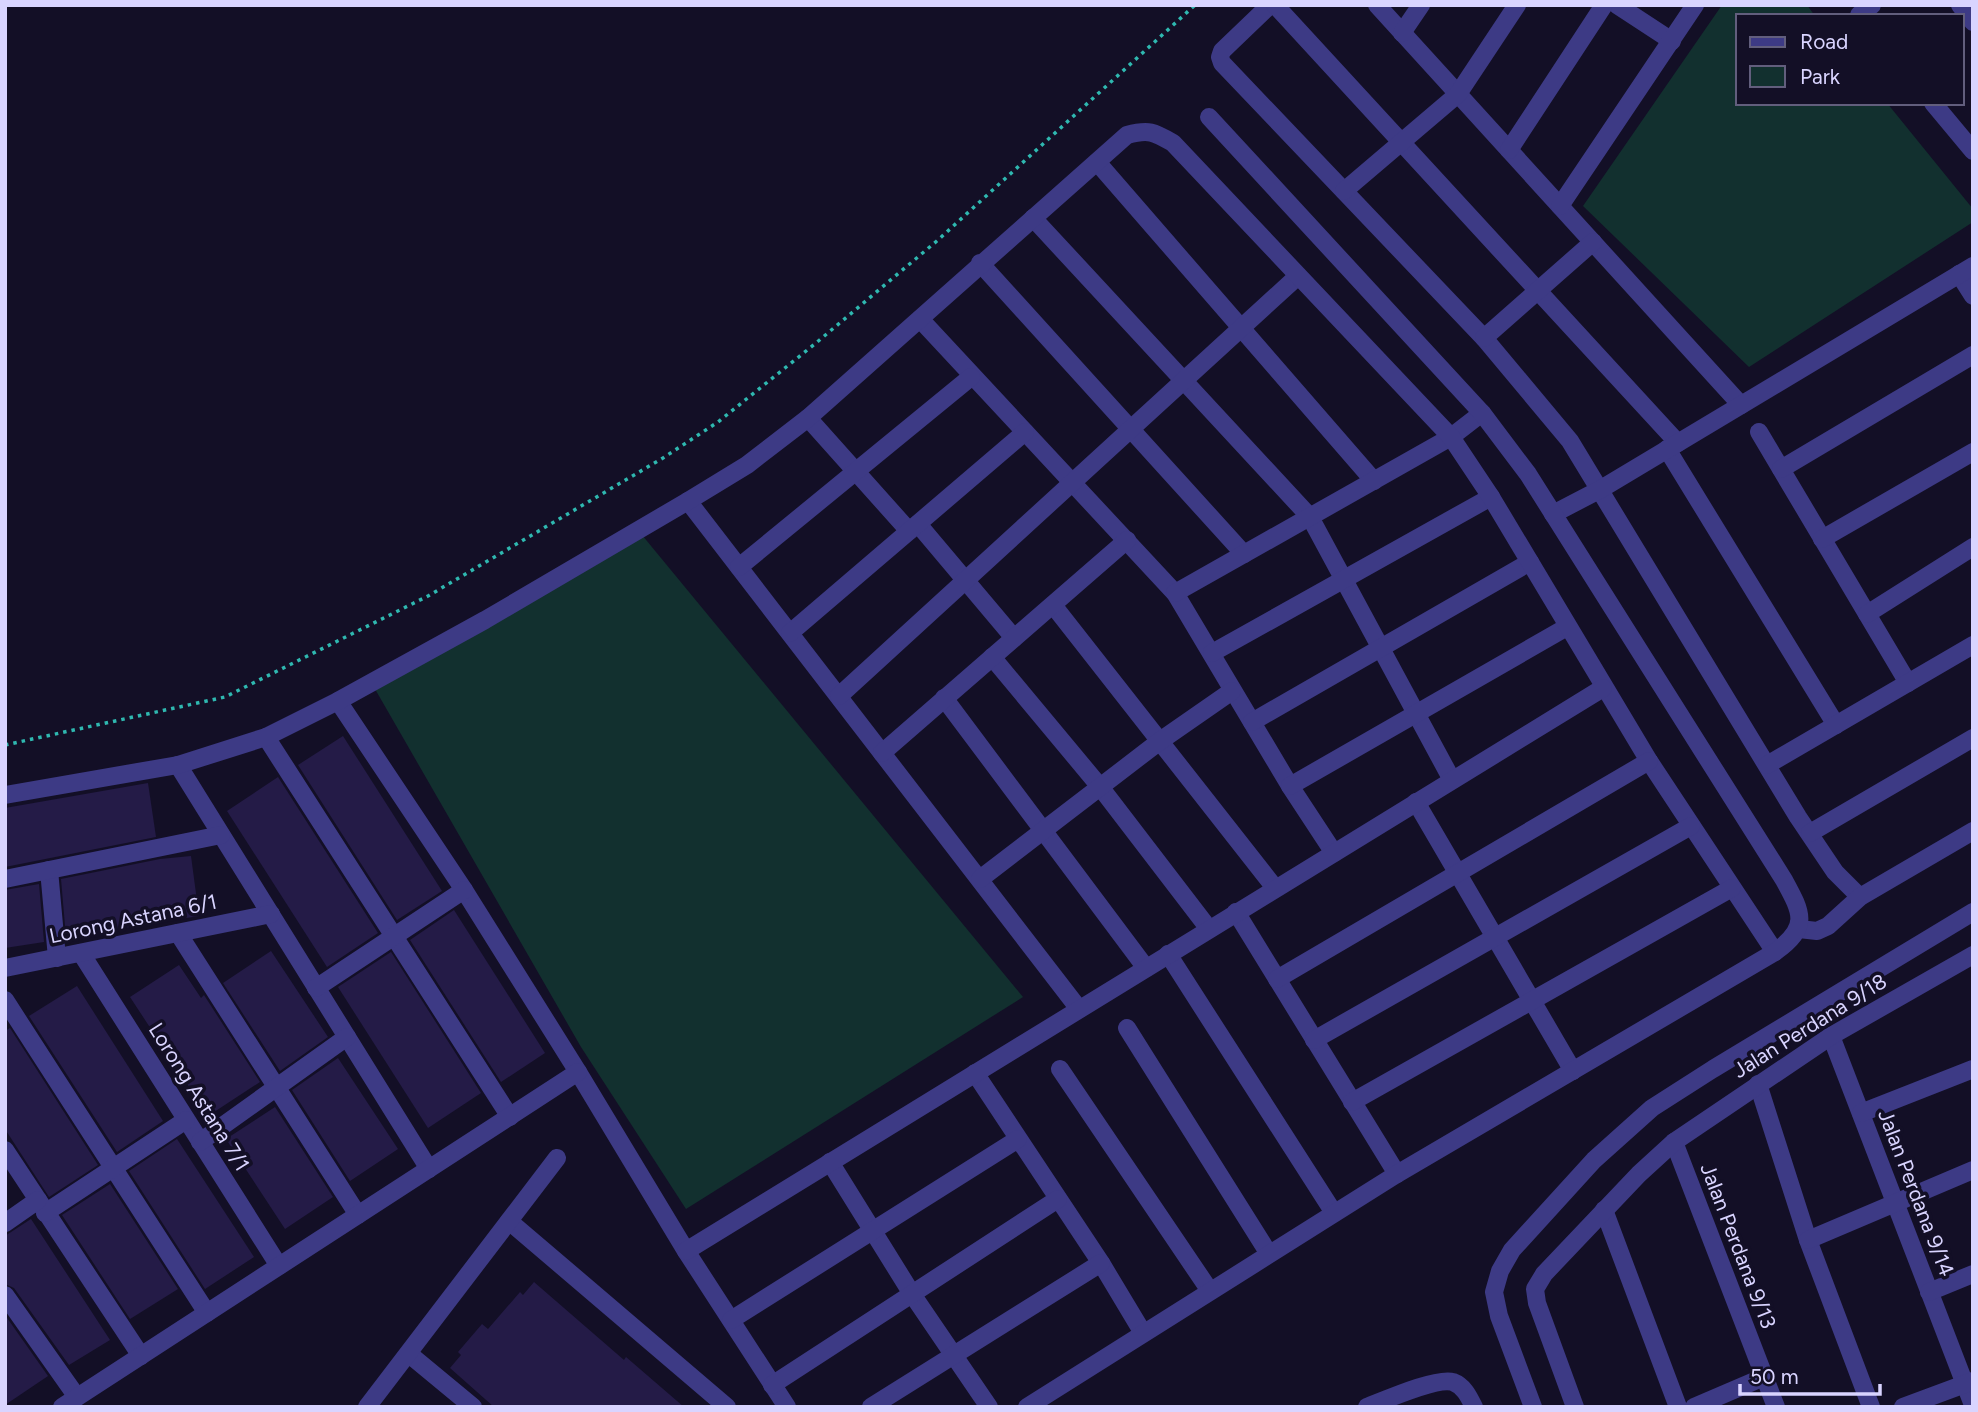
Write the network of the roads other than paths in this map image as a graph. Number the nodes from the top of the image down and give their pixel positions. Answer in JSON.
{"nodes":[{"id":1,"x":1272,"y":5,"type":"edge"},
{"id":2,"x":1377,"y":5,"type":"edge"},
{"id":3,"x":1421,"y":5,"type":"edge"},
{"id":4,"x":1517,"y":5,"type":"edge"},
{"id":5,"x":1604,"y":5,"type":"edge"},
{"id":6,"x":1617,"y":5,"type":"edge"},
{"id":7,"x":1695,"y":5,"type":"edge"},
{"id":8,"x":1960,"y":5,"type":"edge"},
{"id":9,"x":1973,"y":22,"type":"edge"},
{"id":10,"x":1402,"y":33,"type":"junction"},
{"id":11,"x":1672,"y":41,"type":"junction"},
{"id":12,"x":1458,"y":94,"type":"junction"},
{"id":13,"x":1935,"y":105,"type":"edge"},
{"id":14,"x":1209,"y":117,"type":"dead end"},
{"id":15,"x":1401,"y":143,"type":"junction"},
{"id":16,"x":1509,"y":150,"type":"junction"},
{"id":17,"x":1973,"y":150,"type":"edge"},
{"id":18,"x":1097,"y":162,"type":"junction"},
{"id":19,"x":1345,"y":191,"type":"junction"},
{"id":20,"x":1560,"y":206,"type":"junction"},
{"id":21,"x":1033,"y":218,"type":"junction"},
{"id":22,"x":1593,"y":242,"type":"junction"},
{"id":23,"x":981,"y":263,"type":"junction"},
{"id":24,"x":1966,"y":270,"type":"edge"},
{"id":25,"x":1298,"y":276,"type":"junction"},
{"id":26,"x":1537,"y":291,"type":"junction"},
{"id":27,"x":1973,"y":296,"type":"edge"},
{"id":28,"x":920,"y":319,"type":"junction"},
{"id":29,"x":1242,"y":328,"type":"junction"},
{"id":30,"x":1484,"y":338,"type":"junction"},
{"id":31,"x":1973,"y":355,"type":"edge"},
{"id":32,"x":971,"y":377,"type":"junction"},
{"id":33,"x":1185,"y":380,"type":"junction"},
{"id":34,"x":1741,"y":405,"type":"junction"},
{"id":35,"x":1482,"y":413,"type":"junction"},
{"id":36,"x":808,"y":418,"type":"junction"},
{"id":37,"x":1131,"y":429,"type":"junction"},
{"id":38,"x":1025,"y":432,"type":"junction"},
{"id":39,"x":1759,"y":432,"type":"dead end"},
{"id":40,"x":1451,"y":437,"type":"junction"},
{"id":41,"x":1672,"y":446,"type":"junction"},
{"id":42,"x":1973,"y":452,"type":"edge"},
{"id":43,"x":1781,"y":469,"type":"junction"},
{"id":44,"x":856,"y":471,"type":"junction"},
{"id":45,"x":1374,"y":481,"type":"junction"},
{"id":46,"x":1072,"y":484,"type":"junction"},
{"id":47,"x":1601,"y":489,"type":"junction"},
{"id":48,"x":1491,"y":497,"type":"junction"},
{"id":49,"x":688,"y":501,"type":"junction"},
{"id":50,"x":1553,"y":514,"type":"junction"},
{"id":51,"x":1310,"y":517,"type":"junction"},
{"id":52,"x":914,"y":528,"type":"junction"},
{"id":53,"x":1822,"y":539,"type":"junction"},
{"id":54,"x":1127,"y":540,"type":"junction"},
{"id":55,"x":1973,"y":547,"type":"edge"},
{"id":56,"x":1244,"y":554,"type":"junction"},
{"id":57,"x":1530,"y":562,"type":"junction"},
{"id":58,"x":739,"y":567,"type":"junction"},
{"id":59,"x":1344,"y":578,"type":"junction"},
{"id":60,"x":965,"y":580,"type":"junction"},
{"id":61,"x":1175,"y":593,"type":"junction"},
{"id":62,"x":1053,"y":605,"type":"junction"},
{"id":63,"x":1867,"y":614,"type":"junction"},
{"id":64,"x":1567,"y":627,"type":"junction"},
{"id":65,"x":790,"y":633,"type":"junction"},
{"id":66,"x":1014,"y":638,"type":"junction"},
{"id":67,"x":1973,"y":645,"type":"edge"},
{"id":68,"x":1382,"y":647,"type":"junction"},
{"id":69,"x":1212,"y":653,"type":"junction"},
{"id":70,"x":992,"y":657,"type":"junction"},
{"id":71,"x":1908,"y":683,"type":"junction"},
{"id":72,"x":1603,"y":688,"type":"junction"},
{"id":73,"x":1232,"y":691,"type":"junction"},
{"id":74,"x":839,"y":696,"type":"junction"},
{"id":75,"x":944,"y":698,"type":"junction"},
{"id":76,"x":338,"y":701,"type":"junction"},
{"id":77,"x":1416,"y":713,"type":"junction"},
{"id":78,"x":1252,"y":722,"type":"junction"},
{"id":79,"x":1836,"y":725,"type":"junction"},
{"id":80,"x":266,"y":737,"type":"junction"},
{"id":81,"x":1973,"y":738,"type":"edge"},
{"id":82,"x":1160,"y":741,"type":"junction"},
{"id":83,"x":883,"y":753,"type":"junction"},
{"id":84,"x":1649,"y":761,"type":"junction"},
{"id":85,"x":177,"y":765,"type":"junction"},
{"id":86,"x":1767,"y":765,"type":"junction"},
{"id":87,"x":1452,"y":780,"type":"junction"},
{"id":88,"x":1290,"y":786,"type":"junction"},
{"id":89,"x":1101,"y":788,"type":"junction"},
{"id":90,"x":5,"y":795,"type":"edge"},
{"id":91,"x":1416,"y":802,"type":"junction"},
{"id":92,"x":1691,"y":826,"type":"junction"},
{"id":93,"x":1044,"y":830,"type":"junction"},
{"id":94,"x":1973,"y":831,"type":"edge"},
{"id":95,"x":1810,"y":832,"type":"junction"},
{"id":96,"x":221,"y":835,"type":"junction"},
{"id":97,"x":1334,"y":853,"type":"junction"},
{"id":98,"x":49,"y":870,"type":"junction"},
{"id":99,"x":1457,"y":873,"type":"junction"},
{"id":100,"x":979,"y":879,"type":"junction"},
{"id":101,"x":5,"y":880,"type":"edge"},
{"id":102,"x":1275,"y":888,"type":"junction"},
{"id":103,"x":1732,"y":888,"type":"junction"},
{"id":104,"x":464,"y":890,"type":"junction"},
{"id":105,"x":1860,"y":897,"type":"junction"},
{"id":106,"x":1236,"y":912,"type":"junction"},
{"id":107,"x":1973,"y":912,"type":"edge"},
{"id":108,"x":271,"y":914,"type":"junction"},
{"id":109,"x":1209,"y":929,"type":"junction"},
{"id":110,"x":1799,"y":929,"type":"junction"},
{"id":111,"x":178,"y":933,"type":"junction"},
{"id":112,"x":394,"y":936,"type":"junction"},
{"id":113,"x":1494,"y":938,"type":"junction"},
{"id":114,"x":1775,"y":952,"type":"junction"},
{"id":115,"x":81,"y":953,"type":"junction"},
{"id":116,"x":1168,"y":954,"type":"junction"},
{"id":117,"x":1973,"y":955,"type":"edge"},
{"id":118,"x":57,"y":958,"type":"junction"},
{"id":119,"x":5,"y":968,"type":"edge"},
{"id":120,"x":1146,"y":968,"type":"junction"},
{"id":121,"x":1277,"y":979,"type":"junction"},
{"id":122,"x":316,"y":988,"type":"junction"},
{"id":123,"x":5,"y":1000,"type":"edge"},
{"id":124,"x":1532,"y":1001,"type":"junction"},
{"id":125,"x":1079,"y":1009,"type":"junction"},
{"id":126,"x":1127,"y":1028,"type":"dead end"},
{"id":127,"x":346,"y":1037,"type":"junction"},
{"id":128,"x":1831,"y":1037,"type":"junction"},
{"id":129,"x":1314,"y":1040,"type":"junction"},
{"id":130,"x":1060,"y":1069,"type":"dead end"},
{"id":131,"x":1973,"y":1069,"type":"edge"},
{"id":132,"x":1573,"y":1071,"type":"junction"},
{"id":133,"x":578,"y":1072,"type":"junction"},
{"id":134,"x":975,"y":1073,"type":"junction"},
{"id":135,"x":1758,"y":1084,"type":"junction"},
{"id":136,"x":276,"y":1087,"type":"junction"},
{"id":137,"x":1352,"y":1101,"type":"junction"},
{"id":138,"x":1861,"y":1113,"type":"junction"},
{"id":139,"x":510,"y":1117,"type":"junction"},
{"id":140,"x":186,"y":1120,"type":"junction"},
{"id":141,"x":1018,"y":1139,"type":"junction"},
{"id":142,"x":200,"y":1142,"type":"junction"},
{"id":143,"x":1674,"y":1142,"type":"junction"},
{"id":144,"x":5,"y":1150,"type":"edge"},
{"id":145,"x":557,"y":1158,"type":"dead end"},
{"id":146,"x":830,"y":1162,"type":"junction"},
{"id":147,"x":113,"y":1168,"type":"junction"},
{"id":148,"x":429,"y":1169,"type":"junction"},
{"id":149,"x":1973,"y":1170,"type":"edge"},
{"id":150,"x":1397,"y":1174,"type":"junction"},
{"id":151,"x":1058,"y":1199,"type":"junction"},
{"id":152,"x":1896,"y":1204,"type":"junction"},
{"id":153,"x":41,"y":1206,"type":"junction"},
{"id":154,"x":1604,"y":1210,"type":"junction"},
{"id":155,"x":1334,"y":1213,"type":"junction"},
{"id":156,"x":358,"y":1215,"type":"junction"},
{"id":157,"x":509,"y":1221,"type":"junction"},
{"id":158,"x":5,"y":1223,"type":"edge"},
{"id":159,"x":873,"y":1229,"type":"junction"},
{"id":160,"x":1808,"y":1240,"type":"junction"},
{"id":161,"x":686,"y":1251,"type":"junction"},
{"id":162,"x":1269,"y":1254,"type":"junction"},
{"id":163,"x":1101,"y":1263,"type":"junction"},
{"id":164,"x":279,"y":1266,"type":"junction"},
{"id":165,"x":1973,"y":1274,"type":"edge"},
{"id":166,"x":1210,"y":1291,"type":"junction"},
{"id":167,"x":1930,"y":1292,"type":"junction"},
{"id":168,"x":912,"y":1294,"type":"junction"},
{"id":169,"x":5,"y":1295,"type":"edge"},
{"id":170,"x":206,"y":1313,"type":"junction"},
{"id":171,"x":731,"y":1320,"type":"junction"},
{"id":172,"x":1143,"y":1333,"type":"junction"},
{"id":173,"x":409,"y":1354,"type":"junction"},
{"id":174,"x":954,"y":1355,"type":"junction"},
{"id":175,"x":141,"y":1356,"type":"junction"},
{"id":176,"x":1764,"y":1377,"type":"junction"},
{"id":177,"x":1969,"y":1383,"type":"edge"},
{"id":178,"x":772,"y":1385,"type":"junction"},
{"id":179,"x":70,"y":1402,"type":"edge"},
{"id":180,"x":1973,"y":1405,"type":"edge"},
{"id":181,"x":1474,"y":1406,"type":"edge"},
{"id":182,"x":367,"y":1407,"type":"edge"},
{"id":183,"x":473,"y":1407,"type":"edge"},
{"id":184,"x":727,"y":1407,"type":"edge"},
{"id":185,"x":787,"y":1407,"type":"edge"},
{"id":186,"x":871,"y":1407,"type":"edge"},
{"id":187,"x":989,"y":1407,"type":"edge"},
{"id":188,"x":1027,"y":1407,"type":"edge"},
{"id":189,"x":1367,"y":1407,"type":"edge"},
{"id":190,"x":1533,"y":1407,"type":"edge"},
{"id":191,"x":1575,"y":1407,"type":"edge"},
{"id":192,"x":1678,"y":1407,"type":"edge"},
{"id":193,"x":1694,"y":1407,"type":"edge"},
{"id":194,"x":1776,"y":1407,"type":"edge"},
{"id":195,"x":1871,"y":1407,"type":"edge"},
{"id":196,"x":1903,"y":1407,"type":"edge"}],
"edges":[{"from":1,"to":15,"type":"street"},
{"from":1,"to":19,"type":"street"},
{"from":2,"to":10,"type":"street"},
{"from":3,"to":10,"type":"street"},
{"from":4,"to":12,"type":"street"},
{"from":5,"to":16,"type":"street"},
{"from":6,"to":11,"type":"street"},
{"from":7,"to":11,"type":"street"},
{"from":8,"to":9,"type":"street"},
{"from":10,"to":12,"type":"street"},
{"from":11,"to":20,"type":"street"},
{"from":12,"to":15,"type":"street"},
{"from":12,"to":16,"type":"street"},
{"from":13,"to":17,"type":"street"},
{"from":14,"to":35,"type":"street"},
{"from":15,"to":19,"type":"street"},
{"from":15,"to":26,"type":"street"},
{"from":16,"to":20,"type":"street"},
{"from":18,"to":21,"type":"street"},
{"from":18,"to":25,"type":"street"},
{"from":18,"to":29,"type":"street"},
{"from":19,"to":30,"type":"street"},
{"from":20,"to":22,"type":"street"},
{"from":21,"to":23,"type":"street"},
{"from":21,"to":33,"type":"street"},
{"from":22,"to":26,"type":"street"},
{"from":22,"to":34,"type":"street"},
{"from":23,"to":28,"type":"street"},
{"from":23,"to":37,"type":"street"},
{"from":24,"to":27,"type":"street"},
{"from":24,"to":34,"type":"street"},
{"from":25,"to":29,"type":"street"},
{"from":25,"to":40,"type":"street"},
{"from":26,"to":30,"type":"street"},
{"from":26,"to":41,"type":"street"},
{"from":28,"to":32,"type":"street"},
{"from":28,"to":36,"type":"street"},
{"from":29,"to":33,"type":"street"},
{"from":29,"to":45,"type":"street"},
{"from":30,"to":47,"type":"street"},
{"from":31,"to":43,"type":"street"},
{"from":32,"to":38,"type":"street"},
{"from":32,"to":44,"type":"street"},
{"from":33,"to":37,"type":"street"},
{"from":33,"to":51,"type":"street"},
{"from":34,"to":41,"type":"street"},
{"from":35,"to":40,"type":"street"},
{"from":35,"to":50,"type":"street"},
{"from":36,"to":44,"type":"street"},
{"from":36,"to":49,"type":"street"},
{"from":37,"to":46,"type":"street"},
{"from":37,"to":56,"type":"street"},
{"from":38,"to":46,"type":"street"},
{"from":38,"to":52,"type":"street"},
{"from":39,"to":43,"type":"street"},
{"from":40,"to":45,"type":"street"},
{"from":40,"to":48,"type":"street"},
{"from":41,"to":47,"type":"street"},
{"from":41,"to":79,"type":"street"},
{"from":42,"to":53,"type":"street"},
{"from":43,"to":53,"type":"street"},
{"from":44,"to":52,"type":"street"},
{"from":44,"to":58,"type":"street"},
{"from":45,"to":51,"type":"street"},
{"from":46,"to":54,"type":"street"},
{"from":46,"to":60,"type":"street"},
{"from":47,"to":50,"type":"street"},
{"from":47,"to":86,"type":"street"},
{"from":48,"to":57,"type":"street"},
{"from":48,"to":59,"type":"street"},
{"from":49,"to":58,"type":"street"},
{"from":49,"to":76,"type":"street"},
{"from":50,"to":110,"type":"street"},
{"from":51,"to":56,"type":"street"},
{"from":51,"to":59,"type":"street"},
{"from":52,"to":60,"type":"street"},
{"from":52,"to":65,"type":"street"},
{"from":53,"to":63,"type":"street"},
{"from":54,"to":61,"type":"street"},
{"from":54,"to":62,"type":"street"},
{"from":55,"to":63,"type":"street"},
{"from":56,"to":61,"type":"street"},
{"from":57,"to":64,"type":"street"},
{"from":57,"to":68,"type":"street"},
{"from":58,"to":65,"type":"street"},
{"from":59,"to":68,"type":"street"},
{"from":59,"to":69,"type":"street"},
{"from":60,"to":66,"type":"street"},
{"from":60,"to":74,"type":"street"},
{"from":61,"to":69,"type":"street"},
{"from":62,"to":66,"type":"street"},
{"from":62,"to":82,"type":"street"},
{"from":63,"to":71,"type":"street"},
{"from":64,"to":72,"type":"street"},
{"from":64,"to":77,"type":"street"},
{"from":65,"to":74,"type":"street"},
{"from":66,"to":70,"type":"street"},
{"from":67,"to":71,"type":"street"},
{"from":68,"to":77,"type":"street"},
{"from":68,"to":78,"type":"street"},
{"from":69,"to":73,"type":"street"},
{"from":70,"to":75,"type":"street"},
{"from":70,"to":89,"type":"street"},
{"from":71,"to":79,"type":"street"},
{"from":72,"to":84,"type":"street"},
{"from":72,"to":87,"type":"street"},
{"from":73,"to":78,"type":"street"},
{"from":73,"to":82,"type":"street"},
{"from":74,"to":83,"type":"street"},
{"from":75,"to":83,"type":"street"},
{"from":75,"to":93,"type":"street"},
{"from":76,"to":80,"type":"street"},
{"from":76,"to":104,"type":"street"},
{"from":77,"to":87,"type":"street"},
{"from":77,"to":88,"type":"street"},
{"from":78,"to":88,"type":"street"},
{"from":79,"to":86,"type":"street"},
{"from":80,"to":85,"type":"street"},
{"from":80,"to":112,"type":"street"},
{"from":81,"to":95,"type":"street"},
{"from":82,"to":89,"type":"street"},
{"from":82,"to":102,"type":"street"},
{"from":83,"to":100,"type":"street"},
{"from":84,"to":92,"type":"street"},
{"from":84,"to":99,"type":"street"},
{"from":85,"to":90,"type":"street"},
{"from":85,"to":96,"type":"street"},
{"from":86,"to":95,"type":"street"},
{"from":87,"to":91,"type":"street"},
{"from":88,"to":97,"type":"street"},
{"from":89,"to":93,"type":"street"},
{"from":89,"to":109,"type":"street"},
{"from":91,"to":97,"type":"street"},
{"from":91,"to":99,"type":"street"},
{"from":92,"to":103,"type":"street"},
{"from":92,"to":113,"type":"street"},
{"from":93,"to":100,"type":"street"},
{"from":93,"to":120,"type":"street"},
{"from":94,"to":105,"type":"street"},
{"from":95,"to":105,"type":"street"},
{"from":96,"to":98,"type":"street"},
{"from":96,"to":108,"type":"street"},
{"from":97,"to":102,"type":"street"},
{"from":98,"to":101,"type":"street"},
{"from":98,"to":118,"type":"street"},
{"from":99,"to":113,"type":"street"},
{"from":99,"to":121,"type":"street"},
{"from":100,"to":125,"type":"street"},
{"from":102,"to":106,"type":"street"},
{"from":103,"to":114,"type":"street"},
{"from":103,"to":124,"type":"street"},
{"from":104,"to":112,"type":"street"},
{"from":104,"to":133,"type":"street"},
{"from":105,"to":110,"type":"street"},
{"from":106,"to":109,"type":"street"},
{"from":106,"to":121,"type":"street"},
{"from":107,"to":190,"type":"street"},
{"from":108,"to":111,"type":"street","name":"Lorong Astana 6/1"},
{"from":108,"to":122,"type":"street"},
{"from":109,"to":116,"type":"street"},
{"from":110,"to":114,"type":"street"},
{"from":111,"to":115,"type":"street","name":"Lorong Astana 6/1"},
{"from":111,"to":136,"type":"street"},
{"from":112,"to":122,"type":"street"},
{"from":112,"to":139,"type":"street"},
{"from":113,"to":124,"type":"street"},
{"from":113,"to":129,"type":"street"},
{"from":114,"to":132,"type":"street"},
{"from":115,"to":118,"type":"street","name":"Lorong Astana 6/1"},
{"from":115,"to":140,"type":"street","name":"Lorong Astana 7/1"},
{"from":116,"to":120,"type":"street"},
{"from":116,"to":155,"type":"street"},
{"from":117,"to":128,"type":"street","name":"Jalan Perdana 9/18"},
{"from":118,"to":119,"type":"street","name":"Lorong Astana 6/1"},
{"from":120,"to":125,"type":"street"},
{"from":121,"to":129,"type":"street"},
{"from":122,"to":127,"type":"street"},
{"from":123,"to":147,"type":"street"},
{"from":124,"to":132,"type":"street"},
{"from":124,"to":137,"type":"street"},
{"from":125,"to":134,"type":"street"},
{"from":126,"to":162,"type":"street"},
{"from":127,"to":136,"type":"street"},
{"from":127,"to":148,"type":"street"},
{"from":128,"to":135,"type":"street","name":"Jalan Perdana 9/18"},
{"from":128,"to":138,"type":"street","name":"Jalan Perdana 9/14"},
{"from":129,"to":137,"type":"street"},
{"from":130,"to":166,"type":"street"},
{"from":131,"to":138,"type":"street"},
{"from":132,"to":150,"type":"street"},
{"from":133,"to":139,"type":"street"},
{"from":133,"to":161,"type":"street"},
{"from":134,"to":141,"type":"street"},
{"from":134,"to":146,"type":"street"},
{"from":135,"to":143,"type":"street","name":"Jalan Perdana 9/18"},
{"from":135,"to":160,"type":"street"},
{"from":136,"to":142,"type":"street"},
{"from":136,"to":156,"type":"street"},
{"from":137,"to":150,"type":"street"},
{"from":138,"to":152,"type":"street","name":"Jalan Perdana 9/14"},
{"from":139,"to":148,"type":"street"},
{"from":140,"to":142,"type":"street","name":"Lorong Astana 7/1"},
{"from":140,"to":147,"type":"street"},
{"from":141,"to":151,"type":"street"},
{"from":141,"to":159,"type":"street"},
{"from":142,"to":164,"type":"street","name":"Lorong Astana 7/1"},
{"from":143,"to":154,"type":"street","name":"Jalan Perdana 9/18"},
{"from":143,"to":176,"type":"street","name":"Jalan Perdana 9/13"},
{"from":144,"to":153,"type":"street"},
{"from":145,"to":157,"type":"street"},
{"from":146,"to":159,"type":"street"},
{"from":146,"to":161,"type":"street"},
{"from":147,"to":153,"type":"street"},
{"from":147,"to":170,"type":"street"},
{"from":148,"to":156,"type":"street"},
{"from":149,"to":152,"type":"street"},
{"from":150,"to":155,"type":"street"},
{"from":151,"to":163,"type":"street"},
{"from":151,"to":168,"type":"street"},
{"from":152,"to":160,"type":"street"},
{"from":152,"to":167,"type":"street","name":"Jalan Perdana 9/14"},
{"from":153,"to":158,"type":"street"},
{"from":153,"to":175,"type":"street"},
{"from":154,"to":191,"type":"street","name":"Jalan Perdana 9/18"},
{"from":154,"to":192,"type":"street"},
{"from":155,"to":162,"type":"street"},
{"from":156,"to":164,"type":"street"},
{"from":157,"to":173,"type":"street"},
{"from":157,"to":184,"type":"street"},
{"from":159,"to":168,"type":"street"},
{"from":159,"to":171,"type":"street"},
{"from":160,"to":195,"type":"street"},
{"from":161,"to":171,"type":"street"},
{"from":162,"to":166,"type":"street"},
{"from":163,"to":172,"type":"street"},
{"from":163,"to":174,"type":"street"},
{"from":164,"to":170,"type":"street"},
{"from":165,"to":167,"type":"street"},
{"from":166,"to":172,"type":"street"},
{"from":167,"to":177,"type":"street","name":"Jalan Perdana 9/14"},
{"from":168,"to":174,"type":"street"},
{"from":168,"to":178,"type":"street"},
{"from":169,"to":179,"type":"street"},
{"from":170,"to":175,"type":"street"},
{"from":171,"to":178,"type":"street"},
{"from":172,"to":188,"type":"street"},
{"from":173,"to":182,"type":"street"},
{"from":173,"to":183,"type":"street"},
{"from":174,"to":186,"type":"street"},
{"from":174,"to":187,"type":"street"},
{"from":175,"to":179,"type":"street"},
{"from":176,"to":193,"type":"street"},
{"from":176,"to":194,"type":"street","name":"Jalan Perdana 9/13"},
{"from":177,"to":180,"type":"street","name":"Jalan Perdana 9/14"},
{"from":177,"to":196,"type":"street"},
{"from":178,"to":185,"type":"street"},
{"from":181,"to":189,"type":"street"}]}
